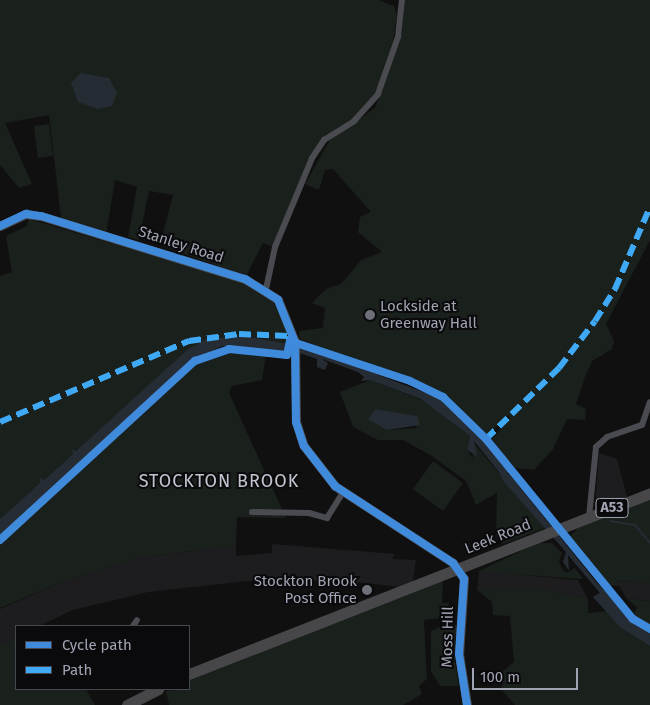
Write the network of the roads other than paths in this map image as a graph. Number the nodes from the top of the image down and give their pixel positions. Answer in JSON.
{"nodes":[{"id":1,"x":402,"y":0,"type":"edge"},
{"id":2,"x":0,"y":226,"type":"edge"},
{"id":3,"x":266,"y":289,"type":"junction"},
{"id":4,"x":650,"y":402,"type":"edge"},
{"id":5,"x":650,"y":422,"type":"edge"},
{"id":6,"x":642,"y":425,"type":"junction"},
{"id":7,"x":343,"y":492,"type":"junction"},
{"id":8,"x":650,"y":493,"type":"edge"},
{"id":9,"x":252,"y":512,"type":"dead end"},
{"id":10,"x":589,"y":517,"type":"junction"},
{"id":11,"x":459,"y":569,"type":"junction"},
{"id":12,"x":137,"y":620,"type":"dead end"},
{"id":13,"x":133,"y":625,"type":"edge"},
{"id":14,"x":190,"y":674,"type":"edge"},
{"id":15,"x":156,"y":690,"type":"edge"},
{"id":16,"x":127,"y":705,"type":"edge"},
{"id":17,"x":466,"y":705,"type":"edge"}],
"edges":[{"from":1,"to":3,"type":"street"},
{"from":2,"to":3,"type":"street","name":"Stanley Road"},
{"from":3,"to":7,"type":"street"},
{"from":4,"to":6,"type":"street"},
{"from":5,"to":6,"type":"street"},
{"from":6,"to":10,"type":"street"},
{"from":7,"to":9,"type":"street"},
{"from":7,"to":11,"type":"street"},
{"from":8,"to":10,"type":"highway","name":"Leek Road","number":"A53"},
{"from":10,"to":11,"type":"highway","name":"Leek Road","number":"A53"},
{"from":11,"to":14,"type":"highway","name":"Leek Road","number":"A53"},
{"from":11,"to":17,"type":"street","name":"Moss Hill"},
{"from":12,"to":13,"type":"street"},
{"from":15,"to":16,"type":"highway"}]}
